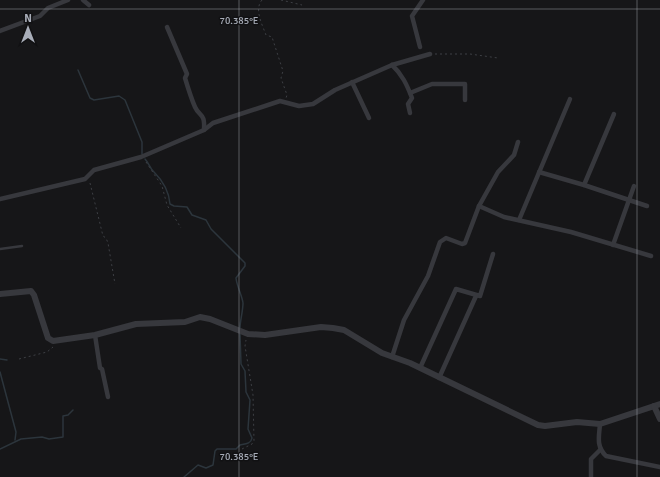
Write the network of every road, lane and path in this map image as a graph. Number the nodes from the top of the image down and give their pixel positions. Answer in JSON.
{"nodes":[{"id":1,"x":68,"y":0,"type":"edge"},
{"id":2,"x":83,"y":0,"type":"edge"},
{"id":3,"x":262,"y":0,"type":"edge"},
{"id":4,"x":281,"y":0,"type":"edge"},
{"id":5,"x":423,"y":0,"type":"edge"},
{"id":6,"x":89,"y":5,"type":"dead end"},
{"id":7,"x":302,"y":5,"type":"dead end"},
{"id":8,"x":167,"y":27,"type":"dead end"},
{"id":9,"x":0,"y":31,"type":"edge"},
{"id":10,"x":420,"y":48,"type":"dead end"},
{"id":11,"x":430,"y":54,"type":"joint"},
{"id":12,"x":498,"y":58,"type":"dead end"},
{"id":13,"x":392,"y":65,"type":"junction"},
{"id":14,"x":352,"y":82,"type":"junction"},
{"id":15,"x":410,"y":93,"type":"junction"},
{"id":16,"x":570,"y":99,"type":"dead end"},
{"id":17,"x":465,"y":100,"type":"dead end"},
{"id":18,"x":280,"y":101,"type":"junction"},
{"id":19,"x":410,"y":113,"type":"dead end"},
{"id":20,"x":614,"y":114,"type":"dead end"},
{"id":21,"x":369,"y":118,"type":"dead end"},
{"id":22,"x":204,"y":130,"type":"junction"},
{"id":23,"x":518,"y":142,"type":"dead end"},
{"id":24,"x":141,"y":157,"type":"junction"},
{"id":25,"x":539,"y":172,"type":"junction"},
{"id":26,"x":88,"y":175,"type":"junction"},
{"id":27,"x":584,"y":185,"type":"junction"},
{"id":28,"x":634,"y":186,"type":"dead end"},
{"id":29,"x":0,"y":199,"type":"edge"},
{"id":30,"x":629,"y":201,"type":"junction"},
{"id":31,"x":479,"y":206,"type":"junction"},
{"id":32,"x":647,"y":206,"type":"dead end"},
{"id":33,"x":519,"y":220,"type":"junction"},
{"id":34,"x":181,"y":228,"type":"dead end"},
{"id":35,"x":22,"y":246,"type":"dead end"},
{"id":36,"x":613,"y":246,"type":"junction"},
{"id":37,"x":0,"y":249,"type":"edge"},
{"id":38,"x":493,"y":254,"type":"dead end"},
{"id":39,"x":652,"y":256,"type":"dead end"},
{"id":40,"x":115,"y":284,"type":"dead end"},
{"id":41,"x":0,"y":294,"type":"edge"},
{"id":42,"x":476,"y":296,"type":"junction"},
{"id":43,"x":248,"y":334,"type":"junction"},
{"id":44,"x":94,"y":335,"type":"junction"},
{"id":45,"x":60,"y":341,"type":"junction"},
{"id":46,"x":392,"y":357,"type":"junction"},
{"id":47,"x":19,"y":359,"type":"dead end"},
{"id":48,"x":420,"y":368,"type":"junction"},
{"id":49,"x":439,"y":378,"type":"junction"},
{"id":50,"x":108,"y":397,"type":"dead end"},
{"id":51,"x":657,"y":405,"type":"edge"},
{"id":52,"x":660,"y":420,"type":"edge"},
{"id":53,"x":600,"y":424,"type":"junction"},
{"id":54,"x":242,"y":449,"type":"dead end"},
{"id":55,"x":600,"y":450,"type":"junction"},
{"id":56,"x":660,"y":467,"type":"edge"},
{"id":57,"x":591,"y":477,"type":"edge"}],
"edges":[{"from":1,"to":9,"type":"street"},
{"from":2,"to":6,"type":"street"},
{"from":3,"to":18,"type":"path"},
{"from":4,"to":7,"type":"path"},
{"from":5,"to":10,"type":"street"},
{"from":8,"to":22,"type":"street"},
{"from":11,"to":12,"type":"path"},
{"from":11,"to":13,"type":"street"},
{"from":13,"to":14,"type":"street"},
{"from":13,"to":15,"type":"street"},
{"from":14,"to":18,"type":"street"},
{"from":14,"to":21,"type":"street"},
{"from":15,"to":17,"type":"street"},
{"from":15,"to":19,"type":"street"},
{"from":16,"to":25,"type":"street"},
{"from":18,"to":22,"type":"street"},
{"from":20,"to":27,"type":"street"},
{"from":22,"to":24,"type":"street"},
{"from":23,"to":31,"type":"street"},
{"from":24,"to":26,"type":"street"},
{"from":24,"to":34,"type":"path"},
{"from":25,"to":27,"type":"street"},
{"from":25,"to":33,"type":"street"},
{"from":26,"to":29,"type":"street"},
{"from":26,"to":40,"type":"path"},
{"from":27,"to":30,"type":"street"},
{"from":28,"to":30,"type":"street"},
{"from":30,"to":32,"type":"street"},
{"from":30,"to":36,"type":"street"},
{"from":31,"to":33,"type":"street"},
{"from":31,"to":46,"type":"street"},
{"from":33,"to":36,"type":"street"},
{"from":35,"to":37,"type":"lane"},
{"from":36,"to":39,"type":"street"},
{"from":38,"to":42,"type":"street"},
{"from":41,"to":45,"type":"street"},
{"from":42,"to":48,"type":"street"},
{"from":42,"to":49,"type":"street"},
{"from":43,"to":44,"type":"street"},
{"from":43,"to":46,"type":"street"},
{"from":43,"to":54,"type":"path"},
{"from":44,"to":45,"type":"street"},
{"from":44,"to":50,"type":"street"},
{"from":45,"to":47,"type":"path"},
{"from":46,"to":48,"type":"street"},
{"from":48,"to":49,"type":"street"},
{"from":49,"to":53,"type":"street"},
{"from":51,"to":52,"type":"street"},
{"from":51,"to":53,"type":"street"},
{"from":53,"to":55,"type":"street"},
{"from":55,"to":56,"type":"street"},
{"from":55,"to":57,"type":"street"}]}
